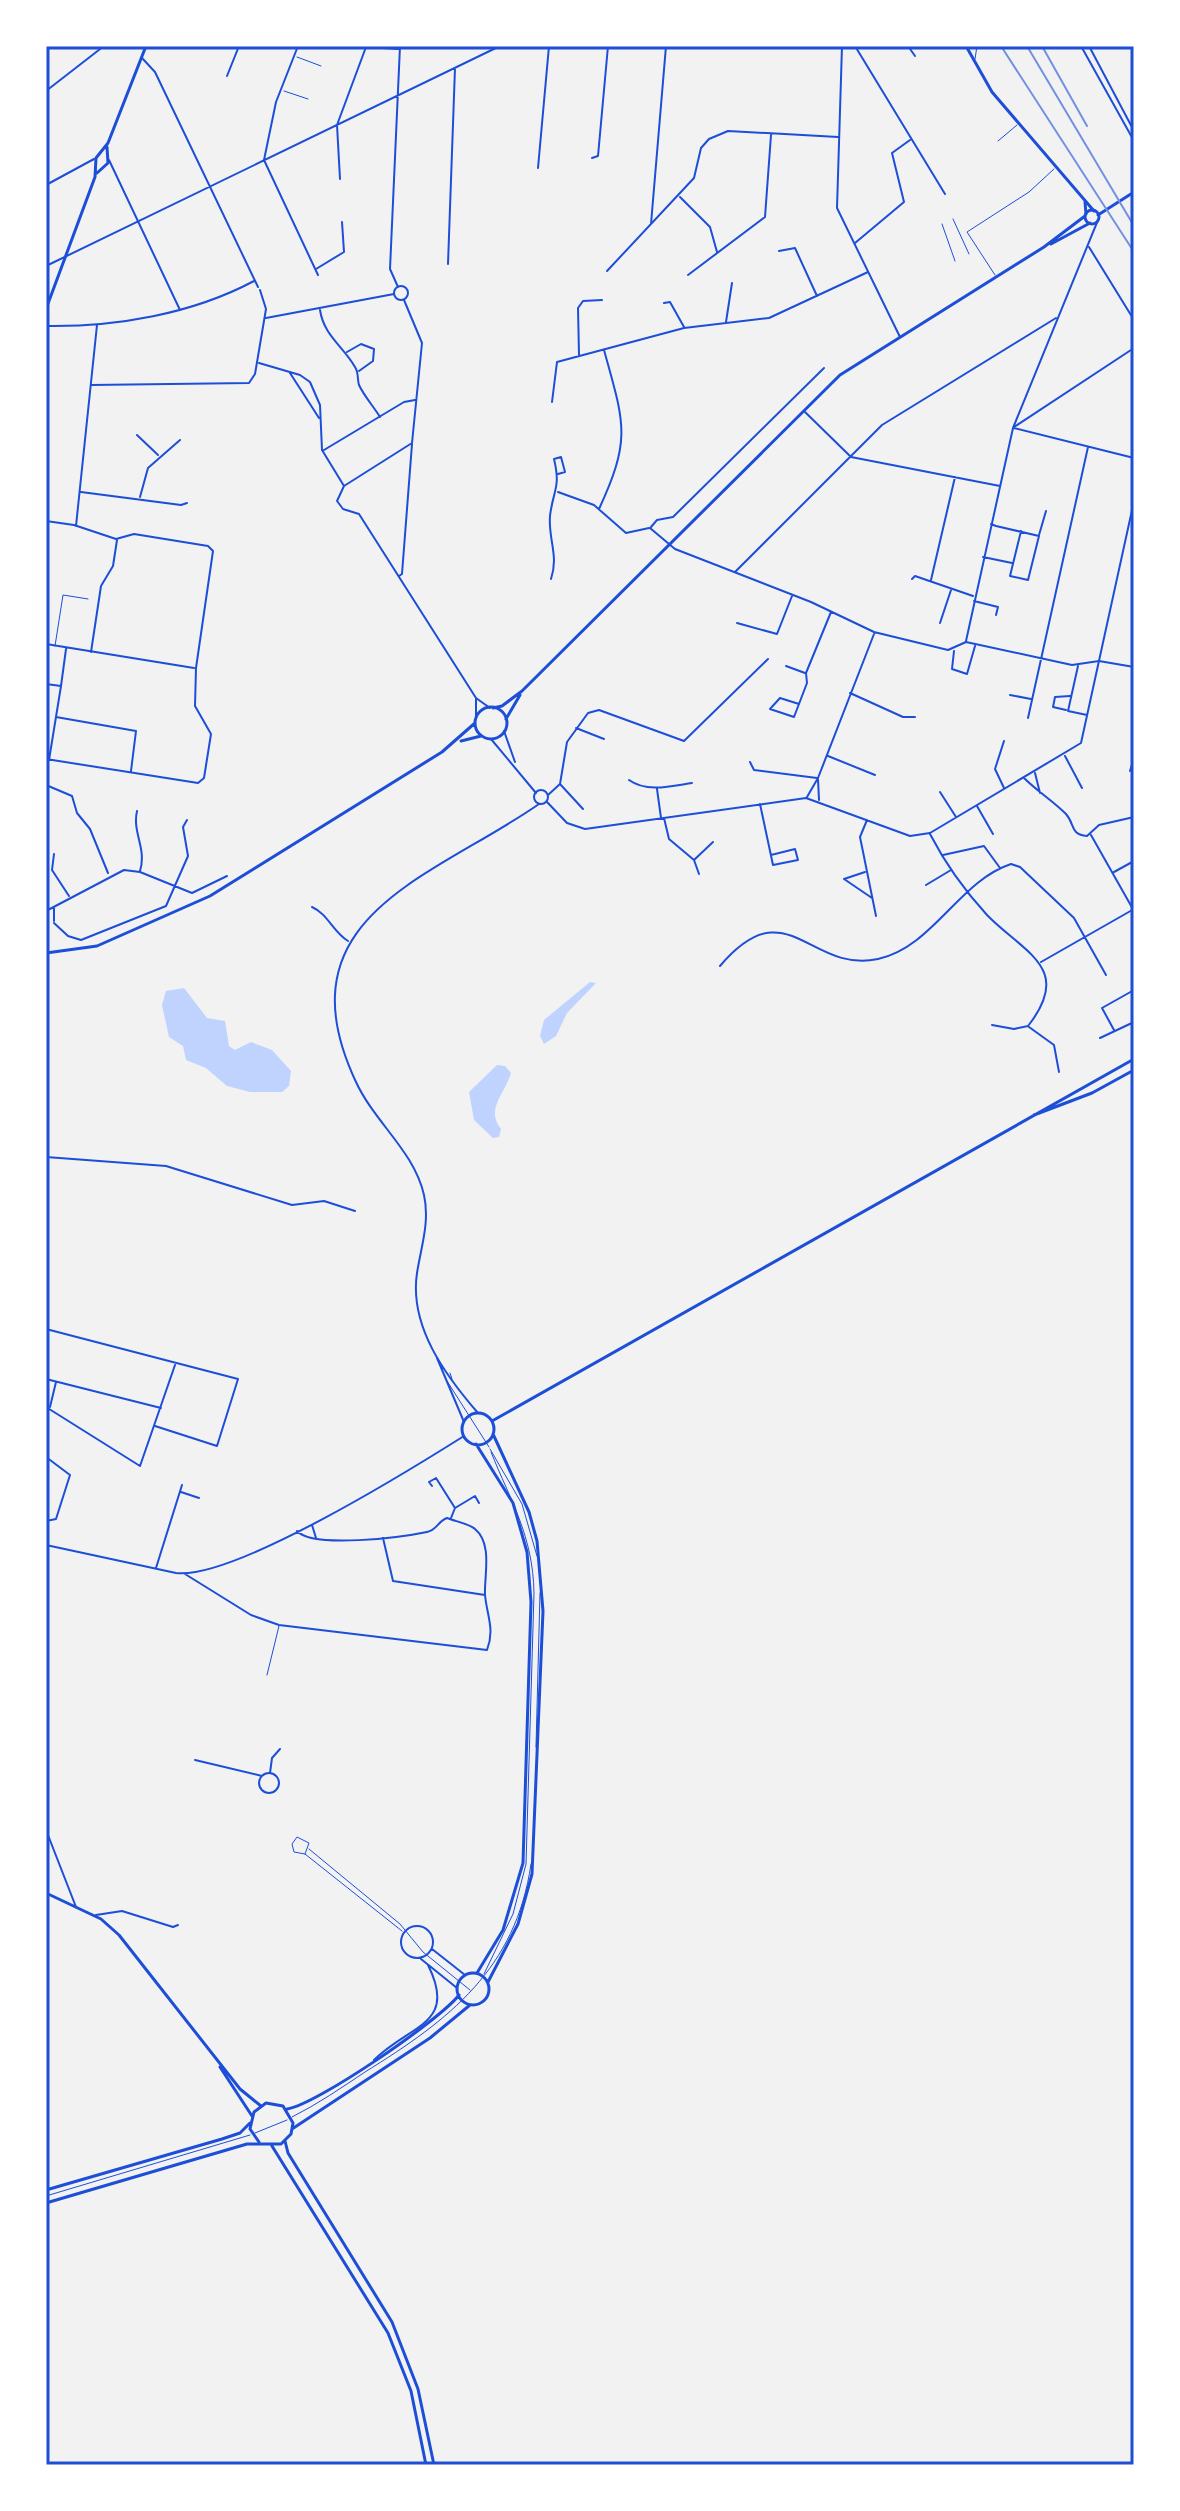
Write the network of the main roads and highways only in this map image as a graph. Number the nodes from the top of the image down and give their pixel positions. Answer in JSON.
{"nodes":[{"id":1,"x":146,"y":46,"type":"edge"},
{"id":2,"x":966,"y":46,"type":"edge"},
{"id":3,"x":108,"y":143,"type":"junction"},
{"id":4,"x":100,"y":154,"type":"junction"},
{"id":5,"x":107,"y":157,"type":"junction"},
{"id":6,"x":96,"y":162,"type":"junction"},
{"id":7,"x":104,"y":167,"type":"junction"},
{"id":8,"x":95,"y":177,"type":"junction"},
{"id":9,"x":1134,"y":192,"type":"edge"},
{"id":10,"x":1084,"y":198,"type":"junction"},
{"id":11,"x":1094,"y":211,"type":"junction"},
{"id":12,"x":1086,"y":215,"type":"junction"},
{"id":13,"x":1098,"y":218,"type":"junction"},
{"id":14,"x":1091,"y":224,"type":"junction"},
{"id":15,"x":1044,"y":247,"type":"junction"},
{"id":16,"x":46,"y":309,"type":"edge"},
{"id":17,"x":522,"y":691,"type":"junction"},
{"id":18,"x":492,"y":708,"type":"junction"},
{"id":19,"x":506,"y":719,"type":"junction"},
{"id":20,"x":475,"y":723,"type":"junction"},
{"id":21,"x":483,"y":737,"type":"junction"},
{"id":22,"x":451,"y":746,"type":"junction"},
{"id":23,"x":46,"y":952,"type":"edge"},
{"id":24,"x":1134,"y":1059,"type":"edge"},
{"id":25,"x":1134,"y":1070,"type":"edge"},
{"id":26,"x":1020,"y":1122,"type":"junction"},
{"id":27,"x":492,"y":1421,"type":"junction"},
{"id":28,"x":493,"y":1434,"type":"junction"},
{"id":29,"x":476,"y":1444,"type":"junction"},
{"id":30,"x":46,"y":1893,"type":"edge"},
{"id":31,"x":477,"y":1973,"type":"junction"},
{"id":32,"x":488,"y":1982,"type":"junction"},
{"id":33,"x":459,"y":1995,"type":"junction"},
{"id":34,"x":470,"y":2005,"type":"junction"},
{"id":35,"x":212,"y":2053,"type":"junction"},
{"id":36,"x":261,"y":2106,"type":"junction"},
{"id":37,"x":287,"y":2109,"type":"junction"},
{"id":38,"x":252,"y":2116,"type":"junction"},
{"id":39,"x":250,"y":2123,"type":"junction"},
{"id":40,"x":292,"y":2129,"type":"junction"},
{"id":41,"x":285,"y":2141,"type":"junction"},
{"id":42,"x":259,"y":2142,"type":"junction"},
{"id":43,"x":272,"y":2146,"type":"junction"},
{"id":44,"x":46,"y":2190,"type":"edge"},
{"id":45,"x":46,"y":2203,"type":"edge"},
{"id":46,"x":426,"y":2465,"type":"edge"},
{"id":47,"x":434,"y":2465,"type":"edge"}],
"edges":[{"from":1,"to":3,"type":"main road"},
{"from":2,"to":10,"type":"main road"},
{"from":3,"to":4,"type":"main road"},
{"from":3,"to":5,"type":"main road"},
{"from":4,"to":5,"type":"main road"},
{"from":4,"to":6,"type":"main road"},
{"from":5,"to":7,"type":"main road"},
{"from":6,"to":7,"type":"main road"},
{"from":6,"to":8,"type":"main road"},
{"from":7,"to":8,"type":"main road"},
{"from":8,"to":16,"type":"main road"},
{"from":9,"to":13,"type":"main road"},
{"from":10,"to":11,"type":"main road"},
{"from":10,"to":12,"type":"main road"},
{"from":11,"to":12,"type":"main road"},
{"from":11,"to":13,"type":"main road"},
{"from":12,"to":14,"type":"main road"},
{"from":12,"to":15,"type":"main road"},
{"from":13,"to":14,"type":"main road"},
{"from":14,"to":15,"type":"main road"},
{"from":15,"to":17,"type":"main road"},
{"from":17,"to":18,"type":"main road"},
{"from":17,"to":19,"type":"main road"},
{"from":18,"to":19,"type":"main road"},
{"from":18,"to":20,"type":"main road"},
{"from":19,"to":21,"type":"main road"},
{"from":20,"to":21,"type":"main road"},
{"from":20,"to":22,"type":"main road"},
{"from":21,"to":22,"type":"main road"},
{"from":22,"to":23,"type":"main road"},
{"from":24,"to":26,"type":"main road"},
{"from":25,"to":26,"type":"main road"},
{"from":26,"to":27,"type":"main road"},
{"from":27,"to":28,"type":"main road"},
{"from":27,"to":29,"type":"main road"},
{"from":28,"to":29,"type":"main road"},
{"from":28,"to":32,"type":"main road"},
{"from":29,"to":31,"type":"main road"},
{"from":30,"to":35,"type":"main road"},
{"from":31,"to":32,"type":"main road"},
{"from":31,"to":33,"type":"main road"},
{"from":32,"to":34,"type":"main road"},
{"from":33,"to":34,"type":"main road"},
{"from":33,"to":37,"type":"main road"},
{"from":34,"to":40,"type":"main road"},
{"from":35,"to":36,"type":"main road"},
{"from":35,"to":38,"type":"main road"},
{"from":36,"to":37,"type":"main road"},
{"from":36,"to":38,"type":"main road"},
{"from":37,"to":40,"type":"main road"},
{"from":38,"to":39,"type":"main road"},
{"from":39,"to":42,"type":"main road"},
{"from":39,"to":44,"type":"main road"},
{"from":40,"to":41,"type":"main road"},
{"from":41,"to":43,"type":"main road"},
{"from":41,"to":47,"type":"main road"},
{"from":42,"to":43,"type":"main road"},
{"from":42,"to":45,"type":"main road"},
{"from":43,"to":46,"type":"main road"}]}
